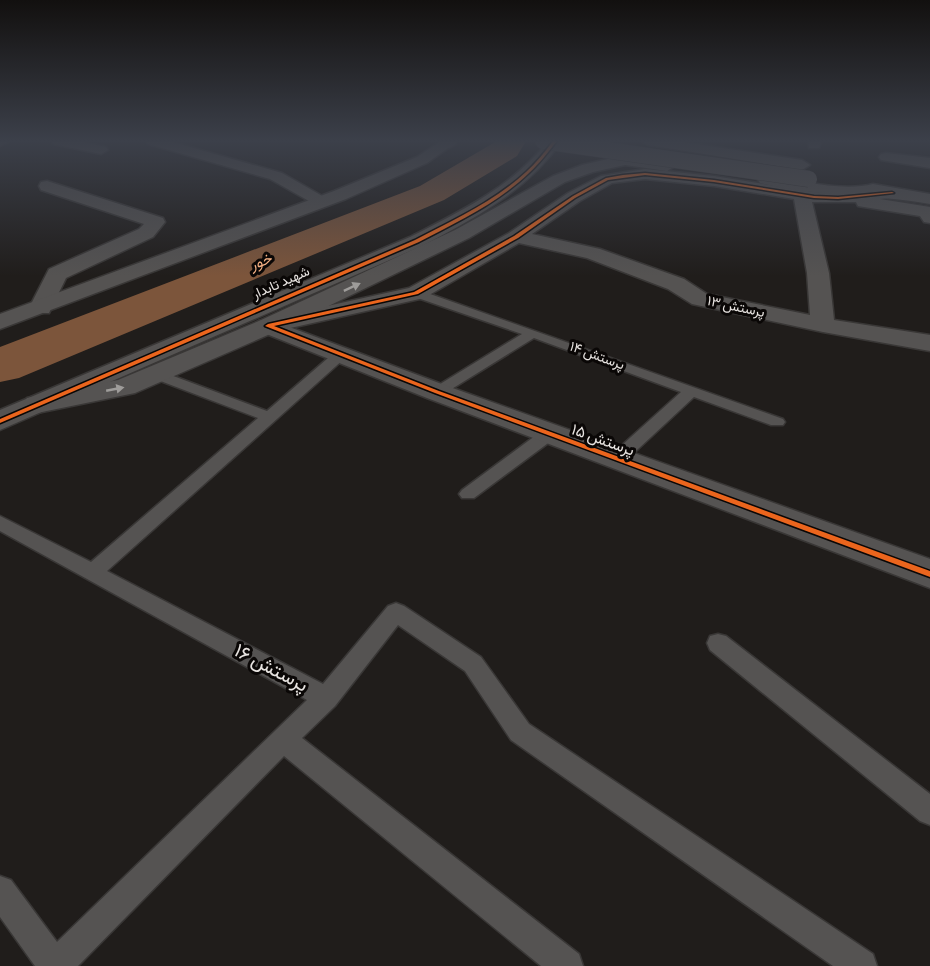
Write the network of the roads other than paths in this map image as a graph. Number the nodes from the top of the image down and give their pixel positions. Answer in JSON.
{"nodes":[{"id":1,"x":47,"y":186,"type":"dead end"},
{"id":2,"x":295,"y":186,"type":"edge"},
{"id":3,"x":358,"y":186,"type":"edge"},
{"id":4,"x":510,"y":186,"type":"edge"},
{"id":5,"x":547,"y":186,"type":"edge"},
{"id":6,"x":594,"y":186,"type":"edge"},
{"id":7,"x":805,"y":186,"type":"edge"},
{"id":8,"x":811,"y":186,"type":"edge"},
{"id":9,"x":821,"y":186,"type":"edge"},
{"id":10,"x":875,"y":186,"type":"edge"},
{"id":11,"x":889,"y":186,"type":"edge"},
{"id":12,"x":901,"y":186,"type":"edge"},
{"id":13,"x":898,"y":189,"type":"junction"},
{"id":14,"x":930,"y":190,"type":"edge"},
{"id":15,"x":838,"y":198,"type":"junction"},
{"id":16,"x":930,"y":199,"type":"edge"},
{"id":17,"x":322,"y":201,"type":"junction"},
{"id":18,"x":930,"y":218,"type":"edge"},
{"id":19,"x":516,"y":237,"type":"junction"},
{"id":20,"x":416,"y":293,"type":"junction"},
{"id":21,"x":41,"y":308,"type":"junction"},
{"id":22,"x":0,"y":322,"type":"edge"},
{"id":23,"x":823,"y":325,"type":"junction"},
{"id":24,"x":268,"y":326,"type":"junction"},
{"id":25,"x":533,"y":333,"type":"junction"},
{"id":26,"x":869,"y":334,"type":"junction"},
{"id":27,"x":930,"y":343,"type":"edge"},
{"id":28,"x":340,"y":355,"type":"junction"},
{"id":29,"x":930,"y":366,"type":"edge"},
{"id":30,"x":155,"y":374,"type":"junction"},
{"id":31,"x":692,"y":391,"type":"junction"},
{"id":32,"x":437,"y":392,"type":"junction"},
{"id":33,"x":38,"y":404,"type":"junction"},
{"id":34,"x":269,"y":417,"type":"junction"},
{"id":35,"x":0,"y":421,"type":"edge"},
{"id":36,"x":777,"y":422,"type":"dead end"},
{"id":37,"x":549,"y":434,"type":"junction"},
{"id":38,"x":617,"y":459,"type":"junction"},
{"id":39,"x":468,"y":494,"type":"dead end"},
{"id":40,"x":0,"y":523,"type":"edge"},
{"id":41,"x":93,"y":572,"type":"junction"},
{"id":42,"x":930,"y":574,"type":"edge"},
{"id":43,"x":718,"y":643,"type":"dead end"},
{"id":44,"x":326,"y":698,"type":"junction"},
{"id":45,"x":282,"y":740,"type":"junction"},
{"id":46,"x":930,"y":811,"type":"edge"},
{"id":47,"x":0,"y":891,"type":"edge"},
{"id":48,"x":55,"y":966,"type":"edge"},
{"id":49,"x":567,"y":966,"type":"edge"},
{"id":50,"x":861,"y":966,"type":"edge"}],
"edges":[{"from":1,"to":21,"type":"street"},
{"from":2,"to":17,"type":"street"},
{"from":3,"to":17,"type":"street"},
{"from":4,"to":33,"type":"street","name":"شهید تابدار"},
{"from":24,"to":5,"type":"street","one_way":true},
{"from":6,"to":19,"type":"street"},
{"from":7,"to":13,"type":"street"},
{"from":8,"to":23,"type":"street"},
{"from":9,"to":15,"type":"street"},
{"from":10,"to":13,"type":"street"},
{"from":11,"to":13,"type":"street"},
{"from":12,"to":13,"type":"street"},
{"from":13,"to":14,"type":"street"},
{"from":13,"to":15,"type":"street"},
{"from":13,"to":16,"type":"street"},
{"from":15,"to":18,"type":"street"},
{"from":17,"to":21,"type":"street"},
{"from":19,"to":20,"type":"street"},
{"from":19,"to":23,"type":"street","name":"پرستش ۱۳"},
{"from":20,"to":24,"type":"street"},
{"from":20,"to":25,"type":"lane","name":"پرستش ۱۴"},
{"from":21,"to":22,"type":"street"},
{"from":23,"to":26,"type":"street","name":"پرستش ۱۳"},
{"from":24,"to":28,"type":"street","name":"پرستش ۱۵"},
{"from":24,"to":30,"type":"street"},
{"from":25,"to":31,"type":"lane","name":"پرستش ۱۴"},
{"from":25,"to":32,"type":"lane"},
{"from":26,"to":27,"type":"street","name":"پرستش ۱۳"},
{"from":26,"to":29,"type":"street"},
{"from":28,"to":32,"type":"street","name":"پرستش ۱۵"},
{"from":28,"to":34,"type":"lane"},
{"from":33,"to":30,"type":"street","one_way":true},
{"from":30,"to":34,"type":"lane"},
{"from":31,"to":36,"type":"lane","name":"پرستش ۱۴"},
{"from":31,"to":38,"type":"lane"},
{"from":32,"to":37,"type":"street","name":"پرستش ۱۵"},
{"from":33,"to":35,"type":"street","name":"شهید تابدار"},
{"from":34,"to":41,"type":"lane"},
{"from":37,"to":38,"type":"street","name":"پرستش ۱۵"},
{"from":37,"to":39,"type":"lane"},
{"from":38,"to":42,"type":"street","name":"پرستش ۱۵"},
{"from":40,"to":41,"type":"lane","name":"پرستش ۱۶"},
{"from":41,"to":44,"type":"lane","name":"پرستش ۱۶"},
{"from":43,"to":46,"type":"lane"},
{"from":44,"to":45,"type":"lane","name":"پرستش ۱۶"},
{"from":44,"to":50,"type":"lane"},
{"from":45,"to":48,"type":"lane","name":"پرستش ۱۶"},
{"from":45,"to":49,"type":"lane"},
{"from":47,"to":48,"type":"lane"}]}
